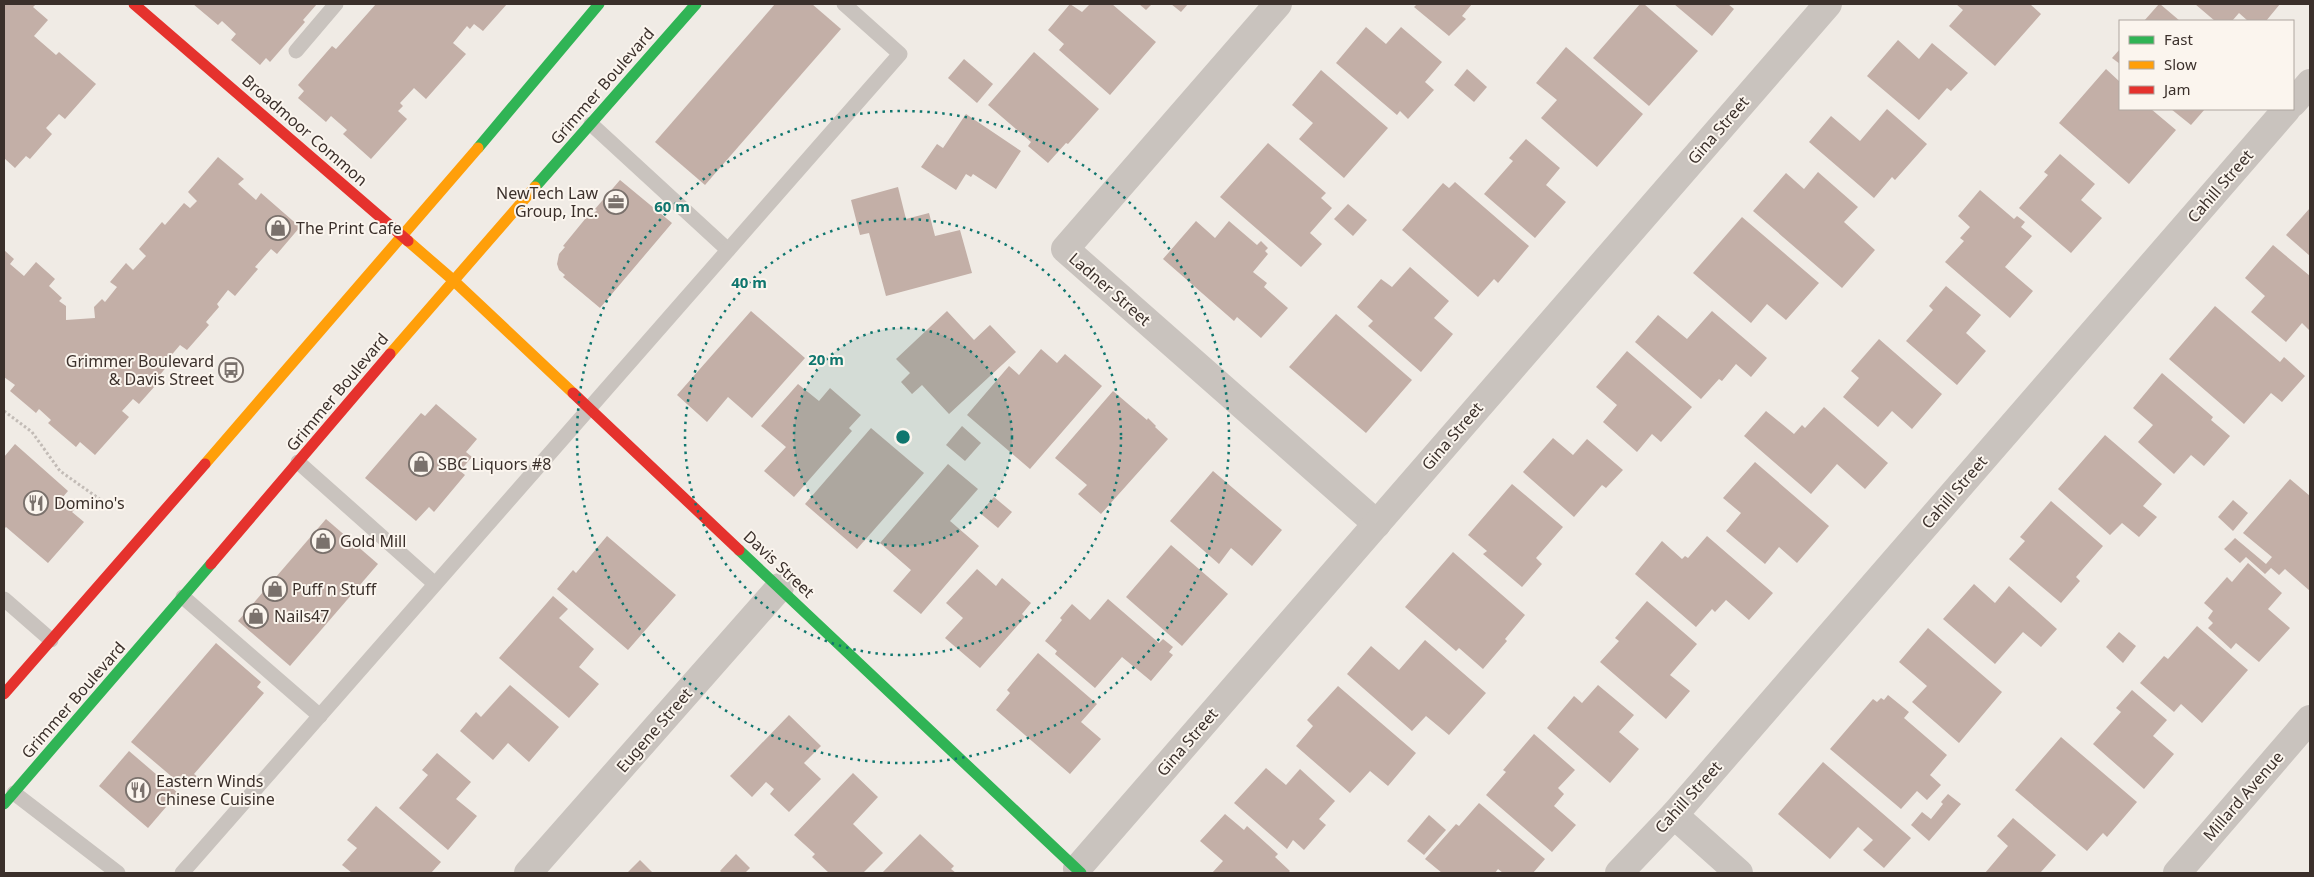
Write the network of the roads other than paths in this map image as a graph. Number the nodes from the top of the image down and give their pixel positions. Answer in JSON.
{"nodes":[{"id":1,"x":134,"y":4,"type":"edge"},
{"id":2,"x":336,"y":4,"type":"edge"},
{"id":3,"x":696,"y":4,"type":"edge"},
{"id":4,"x":844,"y":4,"type":"edge"},
{"id":5,"x":1278,"y":4,"type":"edge"},
{"id":6,"x":1828,"y":4,"type":"edge"},
{"id":7,"x":594,"y":5,"type":"edge"},
{"id":8,"x":296,"y":50,"type":"dead end"},
{"id":9,"x":2310,"y":82,"type":"edge"},
{"id":10,"x":2294,"y":102,"type":"edge"},
{"id":11,"x":2287,"y":110,"type":"edge"},
{"id":12,"x":591,"y":124,"type":"junction"},
{"id":13,"x":403,"y":237,"type":"junction"},
{"id":14,"x":728,"y":250,"type":"junction"},
{"id":15,"x":453,"y":280,"type":"junction"},
{"id":16,"x":589,"y":408,"type":"junction"},
{"id":17,"x":298,"y":462,"type":"junction"},
{"id":18,"x":1377,"y":524,"type":"junction"},
{"id":19,"x":435,"y":584,"type":"junction"},
{"id":20,"x":780,"y":587,"type":"junction"},
{"id":21,"x":183,"y":597,"type":"junction"},
{"id":22,"x":4,"y":599,"type":"edge"},
{"id":23,"x":51,"y":640,"type":"junction"},
{"id":24,"x":4,"y":694,"type":"edge"},
{"id":25,"x":320,"y":716,"type":"junction"},
{"id":26,"x":2310,"y":719,"type":"edge"},
{"id":27,"x":9,"y":798,"type":"edge"},
{"id":28,"x":1674,"y":815,"type":"junction"},
{"id":29,"x":1079,"y":871,"type":"edge"},
{"id":30,"x":118,"y":873,"type":"edge"},
{"id":31,"x":182,"y":873,"type":"edge"},
{"id":32,"x":528,"y":873,"type":"edge"},
{"id":33,"x":1619,"y":873,"type":"edge"},
{"id":34,"x":1738,"y":873,"type":"edge"},
{"id":35,"x":2176,"y":873,"type":"edge"}],
"edges":[{"from":1,"to":13,"type":"main road","name":"Broadmoor Common"},
{"from":2,"to":8,"type":"lane"},
{"from":3,"to":12,"type":"main road","name":"Grimmer Boulevard"},
{"from":4,"to":14,"type":"lane"},
{"from":5,"to":18,"type":"street","name":"Ladner Street"},
{"from":6,"to":18,"type":"street","name":"Gina Street"},
{"from":7,"to":13,"type":"main road"},
{"from":9,"to":10,"type":"street"},
{"from":11,"to":28,"type":"street","name":"Cahill Street"},
{"from":12,"to":14,"type":"lane"},
{"from":12,"to":15,"type":"main road","name":"Grimmer Boulevard"},
{"from":13,"to":15,"type":"main road","name":"Broadmoor Common"},
{"from":13,"to":23,"type":"main road"},
{"from":14,"to":16,"type":"lane"},
{"from":15,"to":16,"type":"main road","name":"Davis Street"},
{"from":15,"to":17,"type":"main road","name":"Grimmer Boulevard"},
{"from":16,"to":19,"type":"lane"},
{"from":16,"to":20,"type":"main road","name":"Davis Street"},
{"from":17,"to":19,"type":"lane"},
{"from":17,"to":21,"type":"main road","name":"Grimmer Boulevard"},
{"from":18,"to":29,"type":"street","name":"Gina Street"},
{"from":19,"to":25,"type":"lane"},
{"from":20,"to":29,"type":"main road","name":"Davis Street"},
{"from":20,"to":32,"type":"street","name":"Eugene Street"},
{"from":21,"to":25,"type":"lane"},
{"from":21,"to":27,"type":"main road","name":"Grimmer Boulevard"},
{"from":22,"to":23,"type":"lane"},
{"from":23,"to":24,"type":"main road"},
{"from":25,"to":31,"type":"lane"},
{"from":26,"to":35,"type":"street","name":"Millard Avenue"},
{"from":27,"to":30,"type":"lane"},
{"from":28,"to":33,"type":"street","name":"Cahill Street"},
{"from":28,"to":34,"type":"street"}]}
